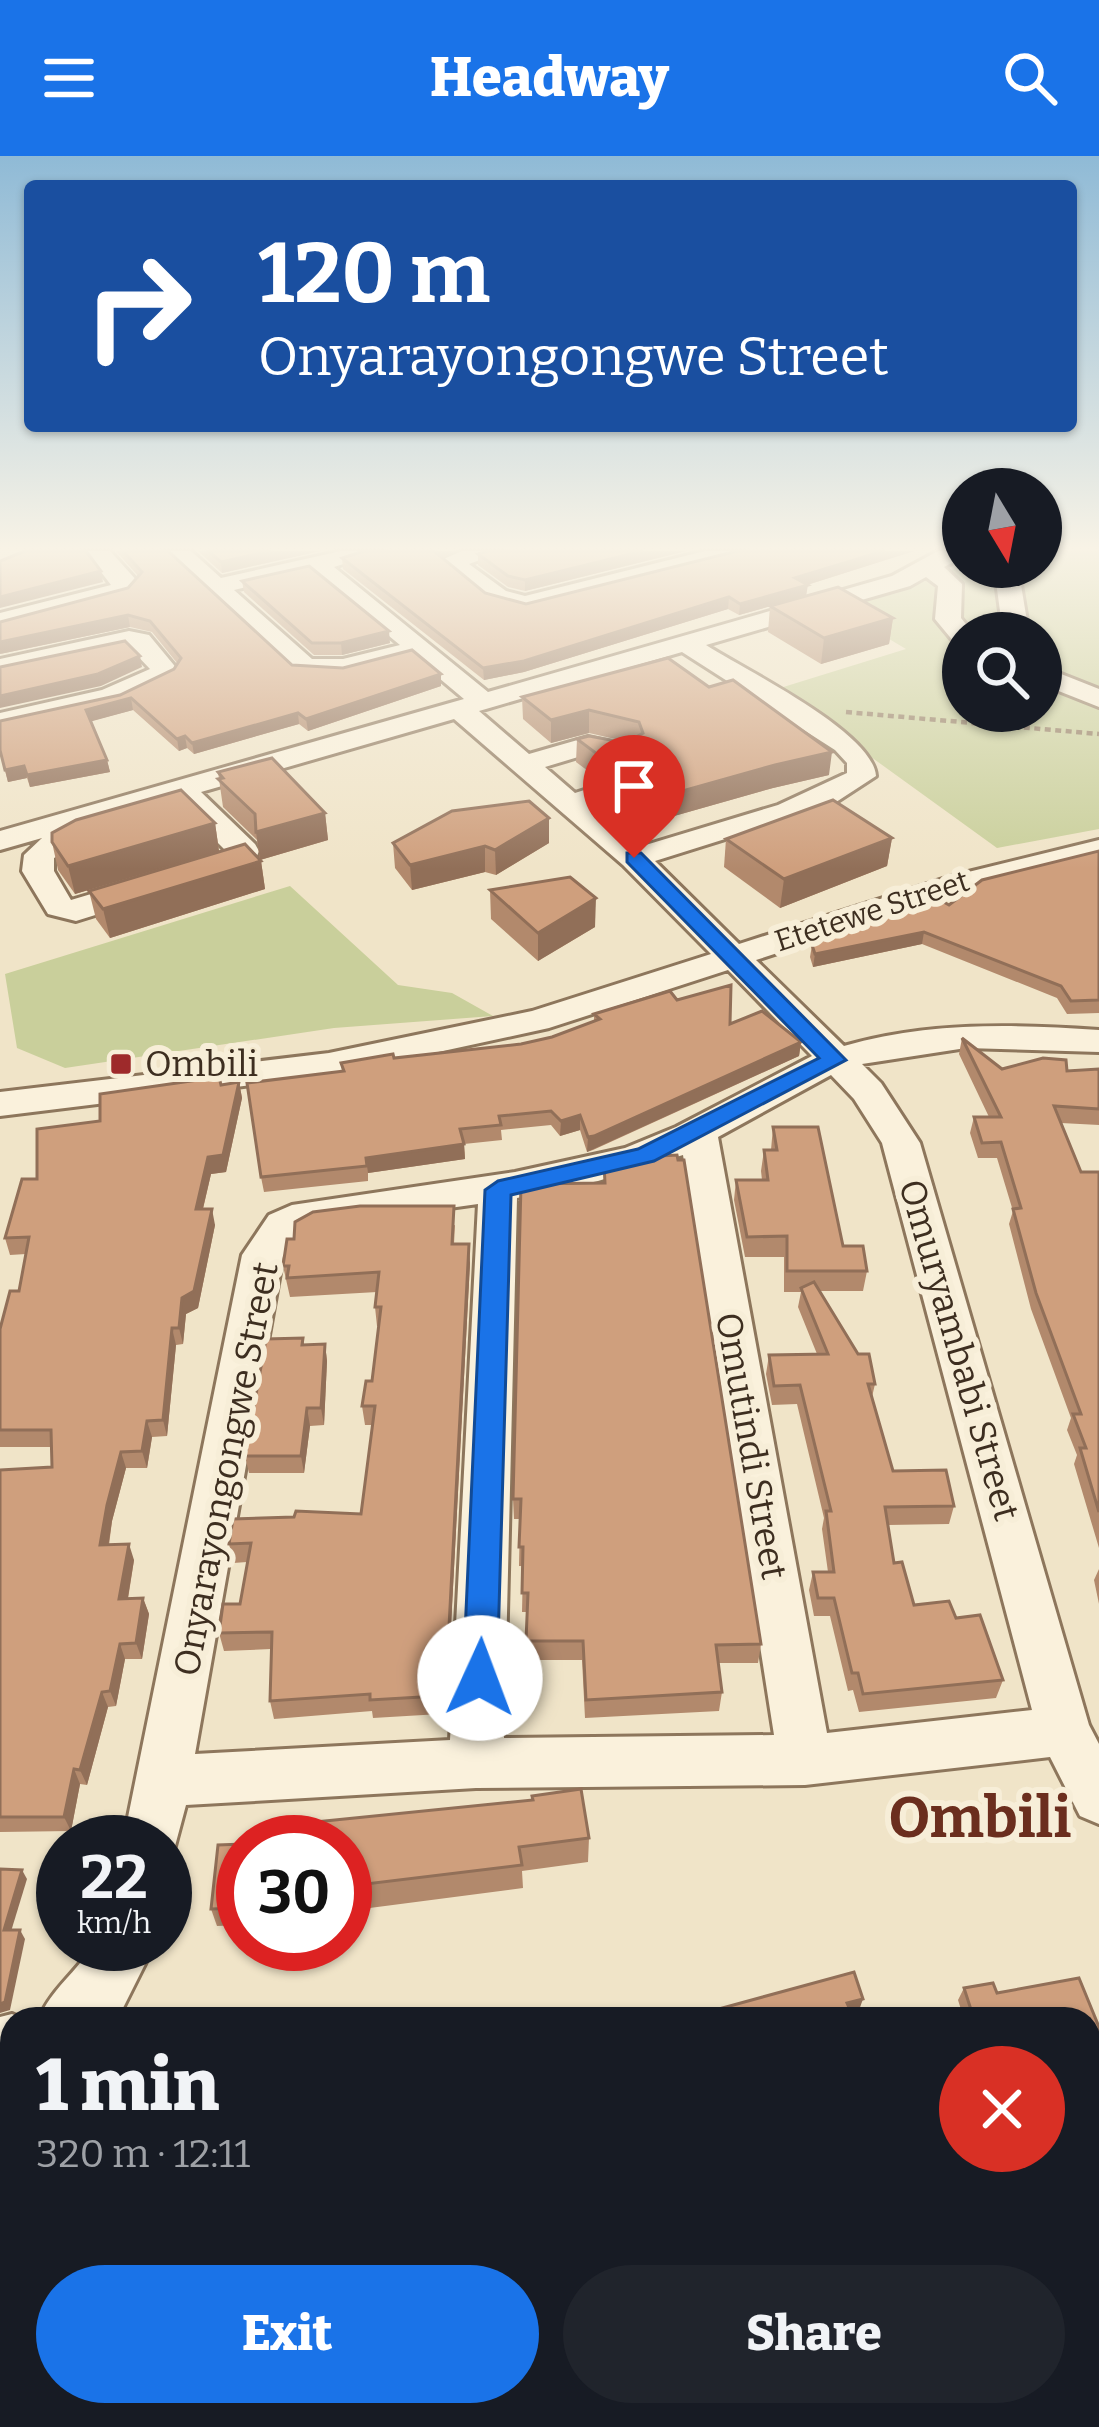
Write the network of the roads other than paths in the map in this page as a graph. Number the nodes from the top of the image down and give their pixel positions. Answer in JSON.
{"nodes":[{"id":1,"x":49,"y":657,"type":"edge"},
{"id":2,"x":154,"y":657,"type":"edge"},
{"id":3,"x":294,"y":657,"type":"edge"},
{"id":4,"x":384,"y":657,"type":"edge"},
{"id":5,"x":425,"y":657,"type":"edge"},
{"id":6,"x":634,"y":657,"type":"edge"},
{"id":7,"x":707,"y":657,"type":"edge"},
{"id":8,"x":0,"y":668,"type":"edge"},
{"id":9,"x":1062,"y":683,"type":"edge"},
{"id":10,"x":1099,"y":699,"type":"edge"},
{"id":11,"x":468,"y":703,"type":"junction"},
{"id":12,"x":0,"y":721,"type":"edge"},
{"id":13,"x":624,"y":753,"type":"edge"},
{"id":14,"x":525,"y":765,"type":"junction"},
{"id":15,"x":612,"y":790,"type":"dead end"},
{"id":16,"x":188,"y":795,"type":"junction"},
{"id":17,"x":571,"y":804,"type":"junction"},
{"id":18,"x":0,"y":841,"type":"edge"},
{"id":19,"x":1099,"y":849,"type":"edge"},
{"id":20,"x":634,"y":858,"type":"junction"},
{"id":21,"x":730,"y":956,"type":"junction"},
{"id":22,"x":1099,"y":1041,"type":"edge"},
{"id":23,"x":368,"y":1051,"type":"junction"},
{"id":24,"x":834,"y":1060,"type":"junction"},
{"id":25,"x":0,"y":1090,"type":"edge"},
{"id":26,"x":0,"y":1104,"type":"edge"},
{"id":27,"x":698,"y":1132,"type":"junction"},
{"id":28,"x":498,"y":1190,"type":"junction"},
{"id":29,"x":1064,"y":1731,"type":"junction"},
{"id":30,"x":805,"y":1760,"type":"junction"},
{"id":31,"x":476,"y":1762,"type":"junction"},
{"id":32,"x":166,"y":1781,"type":"junction"},
{"id":33,"x":1099,"y":1798,"type":"edge"},
{"id":34,"x":158,"y":1815,"type":"edge"},
{"id":35,"x":111,"y":1971,"type":"edge"},
{"id":36,"x":82,"y":2007,"type":"edge"}],
"edges":[{"from":1,"to":8,"type":"street"},
{"from":2,"to":12,"type":"street"},
{"from":3,"to":4,"type":"street"},
{"from":5,"to":11,"type":"street","name":"Omuryambabi Street"},
{"from":6,"to":11,"type":"street"},
{"from":7,"to":20,"type":"street"},
{"from":9,"to":10,"type":"street"},
{"from":11,"to":14,"type":"street","name":"Omuryambabi Street"},
{"from":11,"to":16,"type":"street"},
{"from":13,"to":14,"type":"street"},
{"from":14,"to":17,"type":"street","name":"Omuryambabi Street"},
{"from":15,"to":17,"type":"street"},
{"from":16,"to":16,"type":"street"},
{"from":16,"to":18,"type":"street"},
{"from":17,"to":20,"type":"street","name":"Omuryambabi Street"},
{"from":19,"to":21,"type":"street","name":"Etetewe Street"},
{"from":20,"to":21,"type":"street","name":"Omuryambabi Street"},
{"from":21,"to":23,"type":"street","name":"Etetewe Street"},
{"from":21,"to":24,"type":"street","name":"Omuryambabi Street"},
{"from":22,"to":24,"type":"street","name":"Onyarayongongwe Street"},
{"from":23,"to":25,"type":"street","name":"Etetewe Street"},
{"from":23,"to":26,"type":"street","name":"Etetewe Street"},
{"from":24,"to":27,"type":"street","name":"Onyarayongongwe Street"},
{"from":24,"to":29,"type":"street","name":"Omuryambabi Street"},
{"from":27,"to":28,"type":"street","name":"Onyarayongongwe Street"},
{"from":27,"to":30,"type":"street","name":"Omutindi Street"},
{"from":28,"to":31,"type":"street"},
{"from":28,"to":32,"type":"street","name":"Onyarayongongwe Street"},
{"from":29,"to":30,"type":"street"},
{"from":29,"to":33,"type":"street","name":"Omuryambabi Street"},
{"from":30,"to":31,"type":"street"},
{"from":31,"to":32,"type":"street"},
{"from":32,"to":34,"type":"street","name":"Onyarayongongwe Street"},
{"from":35,"to":36,"type":"street"}]}
